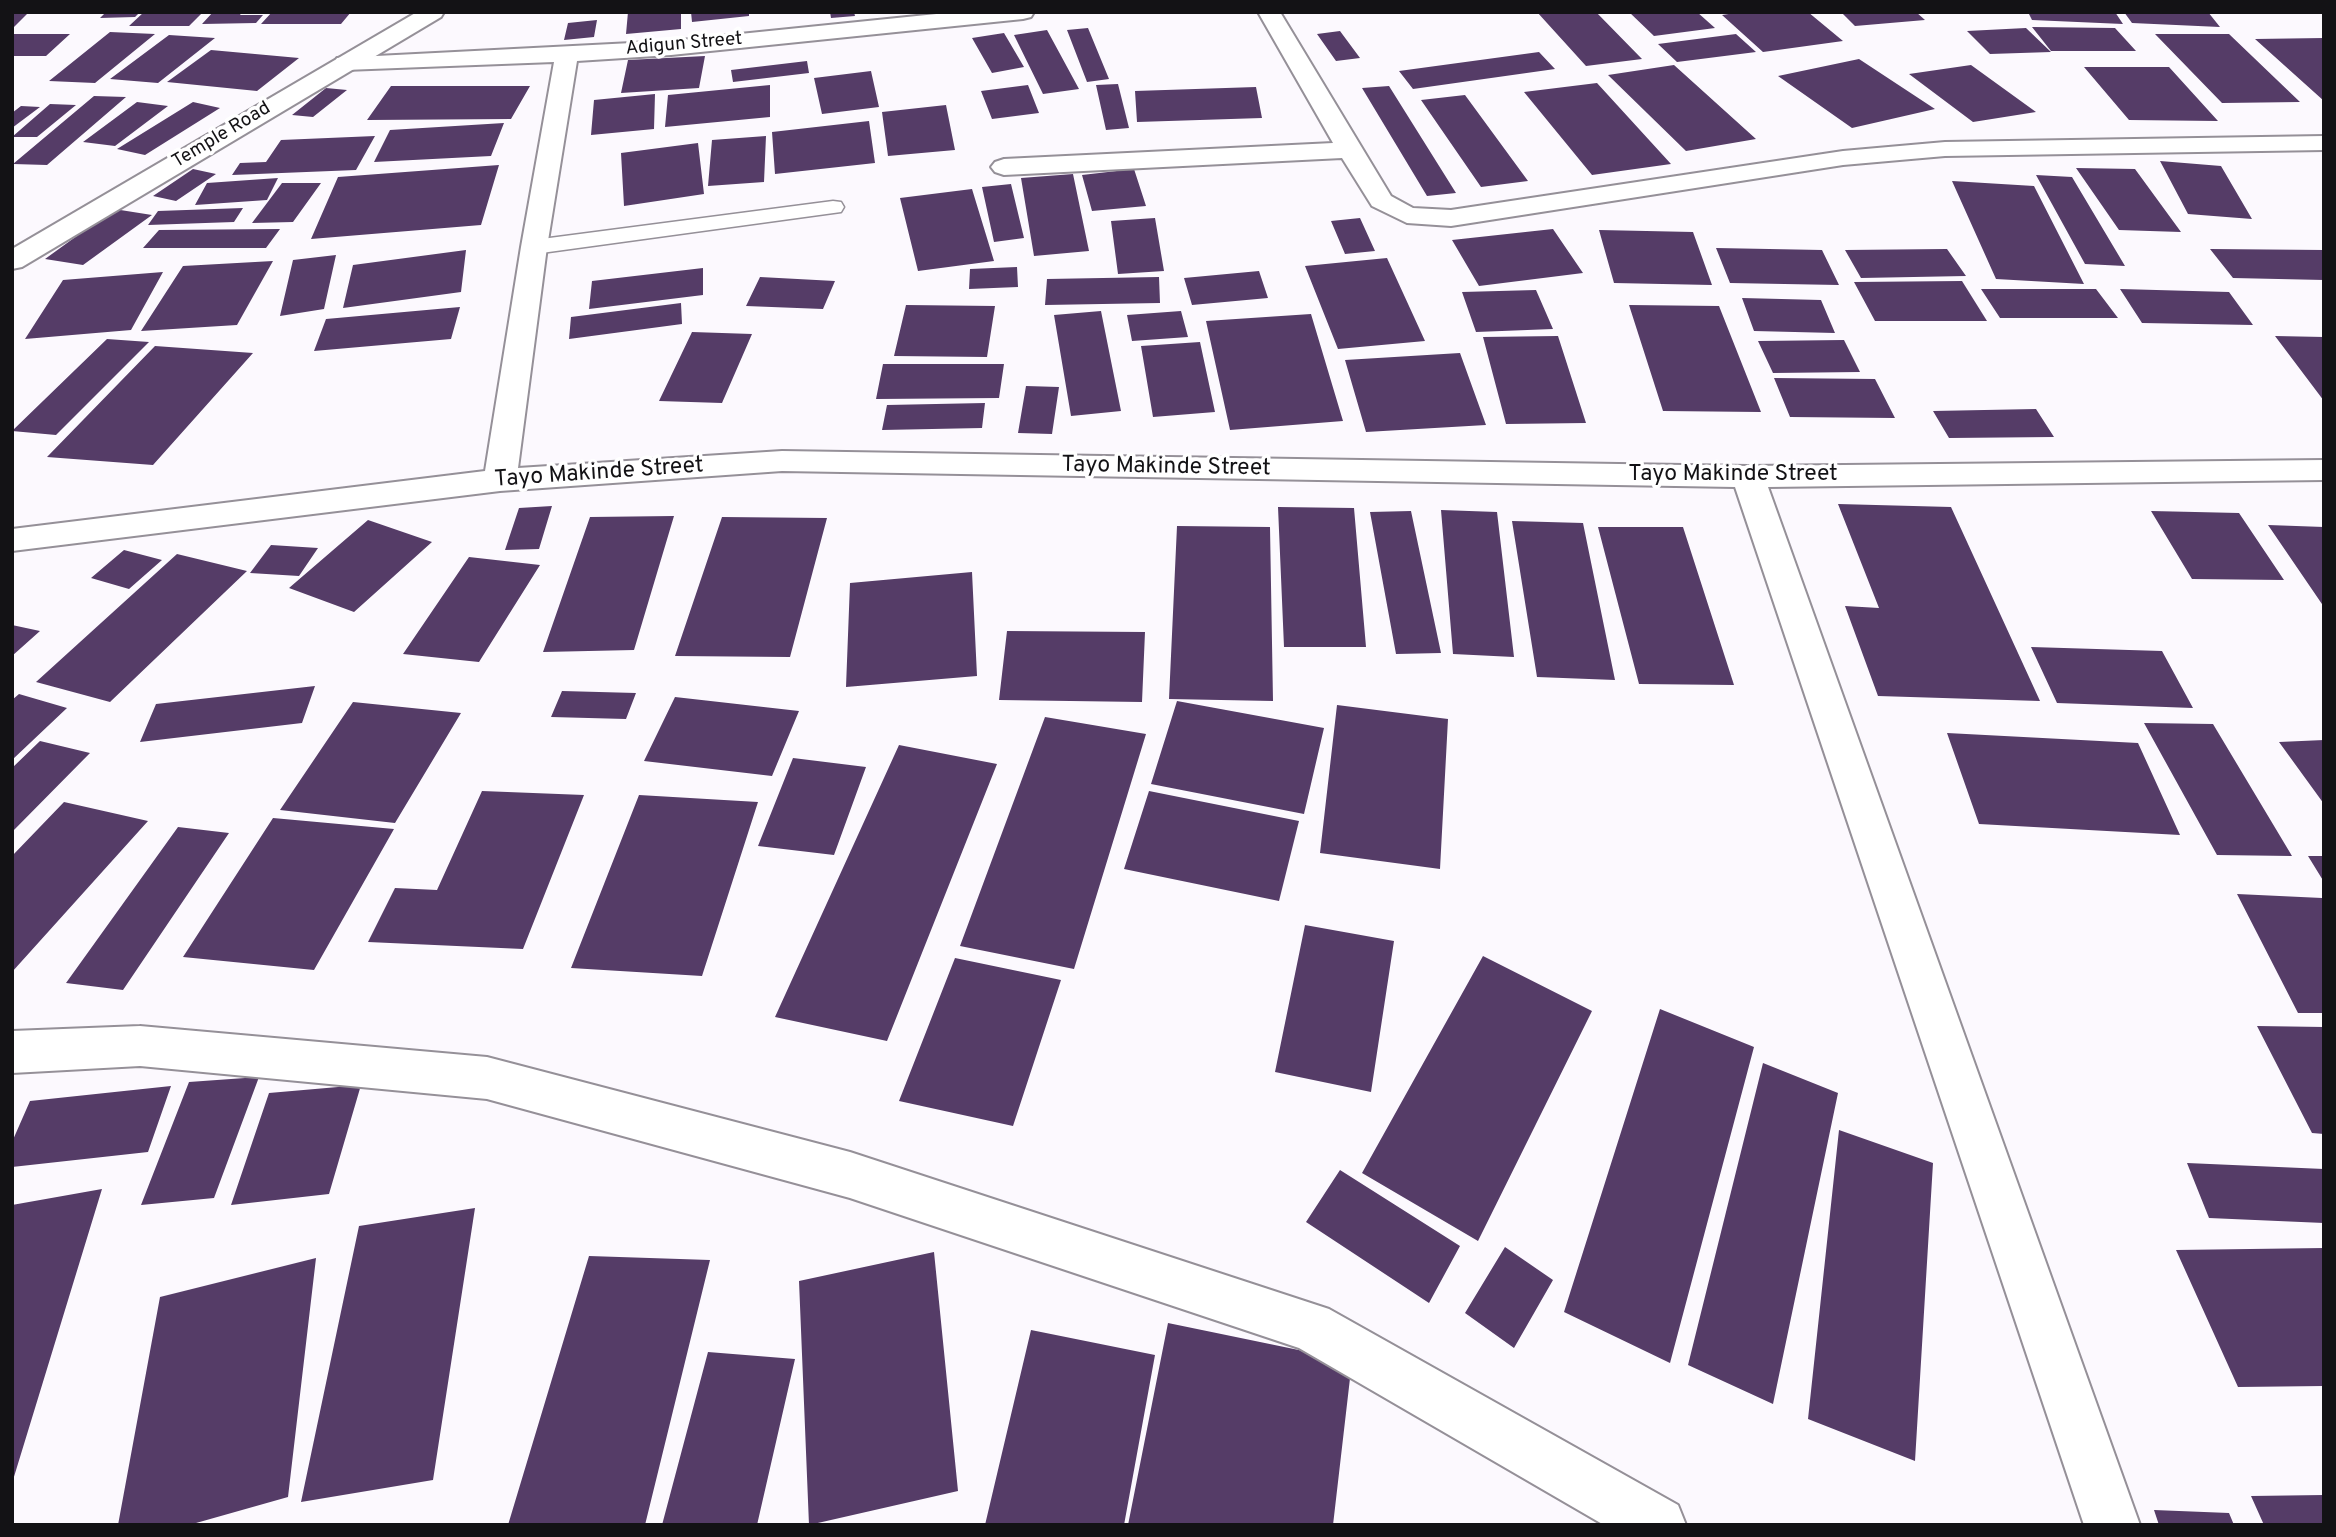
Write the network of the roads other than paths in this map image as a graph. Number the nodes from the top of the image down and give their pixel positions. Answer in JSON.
{"nodes":[{"id":1,"x":433,"y":12,"type":"edge"},
{"id":2,"x":1023,"y":12,"type":"edge"},
{"id":3,"x":1269,"y":12,"type":"edge"},
{"id":4,"x":567,"y":55,"type":"junction"},
{"id":5,"x":345,"y":63,"type":"junction"},
{"id":6,"x":2324,"y":143,"type":"edge"},
{"id":7,"x":1349,"y":150,"type":"junction"},
{"id":8,"x":1004,"y":167,"type":"dead end"},
{"id":9,"x":833,"y":207,"type":"dead end"},
{"id":10,"x":534,"y":247,"type":"junction"},
{"id":11,"x":12,"y":261,"type":"edge"},
{"id":12,"x":2324,"y":470,"type":"edge"},
{"id":13,"x":1748,"y":477,"type":"junction"},
{"id":14,"x":500,"y":480,"type":"junction"},
{"id":15,"x":12,"y":540,"type":"edge"},
{"id":16,"x":12,"y":1052,"type":"edge"},
{"id":17,"x":1658,"y":1525,"type":"edge"},
{"id":18,"x":2112,"y":1525,"type":"edge"}],
"edges":[{"from":1,"to":5,"type":"street","name":"Temple Road"},
{"from":2,"to":4,"type":"street","name":"Adigun Street"},
{"from":3,"to":7,"type":"street"},
{"from":4,"to":5,"type":"street","name":"Adigun Street"},
{"from":4,"to":10,"type":"street"},
{"from":5,"to":11,"type":"street","name":"Temple Road"},
{"from":6,"to":7,"type":"street"},
{"from":7,"to":8,"type":"street"},
{"from":9,"to":10,"type":"lane"},
{"from":10,"to":14,"type":"street"},
{"from":12,"to":13,"type":"street","name":"Tayo Makinde Street"},
{"from":13,"to":14,"type":"street","name":"Tayo Makinde Street"},
{"from":13,"to":18,"type":"street"},
{"from":14,"to":15,"type":"street","name":"Tayo Makinde Street"},
{"from":16,"to":17,"type":"street"}]}
